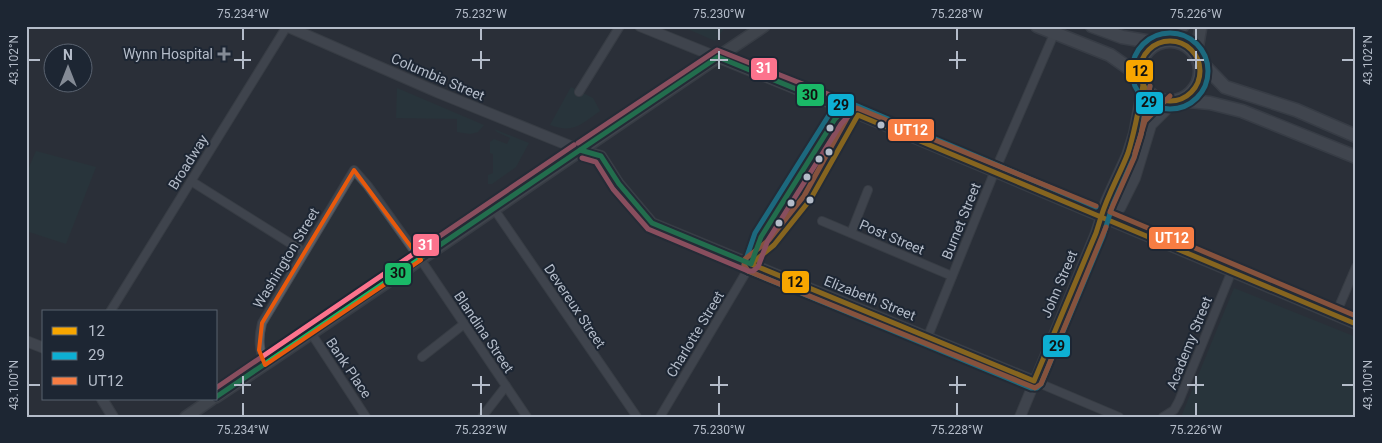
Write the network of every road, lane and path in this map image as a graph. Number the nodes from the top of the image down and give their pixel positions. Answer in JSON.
{"nodes":[{"id":1,"x":287,"y":26,"type":"edge"},
{"id":2,"x":620,"y":26,"type":"edge"},
{"id":3,"x":640,"y":26,"type":"edge"},
{"id":4,"x":764,"y":26,"type":"edge"},
{"id":5,"x":1037,"y":26,"type":"edge"},
{"id":6,"x":1092,"y":26,"type":"edge"},
{"id":7,"x":1182,"y":26,"type":"edge"},
{"id":8,"x":1201,"y":26,"type":"edge"},
{"id":9,"x":1054,"y":34,"type":"junction"},
{"id":10,"x":1160,"y":42,"type":"junction"},
{"id":11,"x":718,"y":57,"type":"junction"},
{"id":12,"x":1197,"y":58,"type":"junction"},
{"id":13,"x":1141,"y":81,"type":"junction"},
{"id":14,"x":579,"y":92,"type":"dead end"},
{"id":15,"x":1177,"y":100,"type":"junction"},
{"id":16,"x":1356,"y":136,"type":"edge"},
{"id":17,"x":580,"y":150,"type":"junction"},
{"id":18,"x":1356,"y":157,"type":"edge"},
{"id":19,"x":354,"y":170,"type":"joint"},
{"id":20,"x":994,"y":173,"type":"junction"},
{"id":21,"x":191,"y":181,"type":"junction"},
{"id":22,"x":868,"y":190,"type":"dead end"},
{"id":23,"x":494,"y":209,"type":"junction"},
{"id":24,"x":1102,"y":217,"type":"junction"},
{"id":25,"x":822,"y":221,"type":"dead end"},
{"id":26,"x":851,"y":233,"type":"junction"},
{"id":27,"x":304,"y":252,"type":"junction"},
{"id":28,"x":421,"y":260,"type":"junction"},
{"id":29,"x":751,"y":264,"type":"junction"},
{"id":30,"x":1356,"y":267,"type":"edge"},
{"id":31,"x":1231,"y":273,"type":"junction"},
{"id":32,"x":952,"y":276,"type":"junction"},
{"id":33,"x":111,"y":310,"type":"edge"},
{"id":34,"x":1335,"y":316,"type":"junction"},
{"id":35,"x":464,"y":324,"type":"junction"},
{"id":36,"x":1356,"y":324,"type":"edge"},
{"id":37,"x":311,"y":333,"type":"junction"},
{"id":38,"x":928,"y":336,"type":"junction"},
{"id":39,"x":26,"y":341,"type":"edge"},
{"id":40,"x":42,"y":347,"type":"edge"},
{"id":41,"x":422,"y":357,"type":"dead end"},
{"id":42,"x":265,"y":365,"type":"junction"},
{"id":43,"x":1034,"y":381,"type":"junction"},
{"id":44,"x":506,"y":386,"type":"junction"},
{"id":45,"x":218,"y":396,"type":"edge"},
{"id":46,"x":103,"y":400,"type":"edge"},
{"id":47,"x":211,"y":400,"type":"edge"},
{"id":48,"x":114,"y":417,"type":"edge"},
{"id":49,"x":186,"y":417,"type":"edge"},
{"id":50,"x":366,"y":417,"type":"edge"},
{"id":51,"x":482,"y":417,"type":"edge"},
{"id":52,"x":527,"y":417,"type":"edge"},
{"id":53,"x":637,"y":417,"type":"edge"},
{"id":54,"x":660,"y":417,"type":"edge"},
{"id":55,"x":1020,"y":417,"type":"edge"},
{"id":56,"x":1119,"y":417,"type":"edge"},
{"id":57,"x":1163,"y":417,"type":"edge"}],
"edges":[{"from":1,"to":17,"type":"street","name":"Columbia Street"},
{"from":1,"to":21,"type":"street","name":"Broadway"},
{"from":2,"to":14,"type":"street"},
{"from":3,"to":11,"type":"street"},
{"from":4,"to":11,"type":"main road"},
{"from":5,"to":9,"type":"main road"},
{"from":6,"to":10,"type":"main road"},
{"from":7,"to":10,"type":"main road"},
{"from":8,"to":12,"type":"main road"},
{"from":9,"to":13,"type":"main road"},
{"from":9,"to":20,"type":"street","name":"Burnet Street"},
{"from":10,"to":12,"type":"main road"},
{"from":10,"to":13,"type":"main road"},
{"from":11,"to":17,"type":"main road"},
{"from":11,"to":20,"type":"street"},
{"from":12,"to":15,"type":"main road"},
{"from":12,"to":16,"type":"main road"},
{"from":13,"to":15,"type":"main road"},
{"from":13,"to":24,"type":"street","name":"John Street"},
{"from":15,"to":18,"type":"main road"},
{"from":15,"to":24,"type":"street"},
{"from":17,"to":23,"type":"main road"},
{"from":17,"to":29,"type":"street","name":"Elizabeth Street"},
{"from":19,"to":27,"type":"street","name":"Washington Street"},
{"from":19,"to":28,"type":"street","name":"Blandina Street"},
{"from":20,"to":24,"type":"street"},
{"from":20,"to":32,"type":"street","name":"Burnet Street"},
{"from":21,"to":27,"type":"street"},
{"from":21,"to":33,"type":"street","name":"Broadway"},
{"from":22,"to":26,"type":"street"},
{"from":23,"to":28,"type":"main road"},
{"from":23,"to":53,"type":"street","name":"Devereux Street"},
{"from":24,"to":31,"type":"street"},
{"from":24,"to":43,"type":"street","name":"John Street"},
{"from":25,"to":26,"type":"street","name":"Post Street"},
{"from":26,"to":32,"type":"street","name":"Post Street"},
{"from":27,"to":42,"type":"street","name":"Washington Street"},
{"from":28,"to":35,"type":"street","name":"Blandina Street"},
{"from":28,"to":37,"type":"main road"},
{"from":29,"to":38,"type":"street","name":"Elizabeth Street"},
{"from":29,"to":54,"type":"street","name":"Charlotte Street"},
{"from":30,"to":34,"type":"street"},
{"from":31,"to":34,"type":"street"},
{"from":31,"to":57,"type":"street","name":"Academy Street"},
{"from":32,"to":38,"type":"street","name":"Burnet Street"},
{"from":34,"to":36,"type":"street"},
{"from":35,"to":41,"type":"street"},
{"from":35,"to":44,"type":"street","name":"Blandina Street"},
{"from":37,"to":42,"type":"main road"},
{"from":37,"to":50,"type":"street","name":"Bank Place"},
{"from":38,"to":43,"type":"street","name":"Elizabeth Street"},
{"from":39,"to":40,"type":"street"},
{"from":42,"to":45,"type":"main road"},
{"from":43,"to":55,"type":"street","name":"John Street"},
{"from":43,"to":56,"type":"street","name":"Elizabeth Street"},
{"from":44,"to":51,"type":"street"},
{"from":44,"to":52,"type":"street","name":"Blandina Street"},
{"from":46,"to":48,"type":"street"},
{"from":47,"to":49,"type":"main road"}]}
